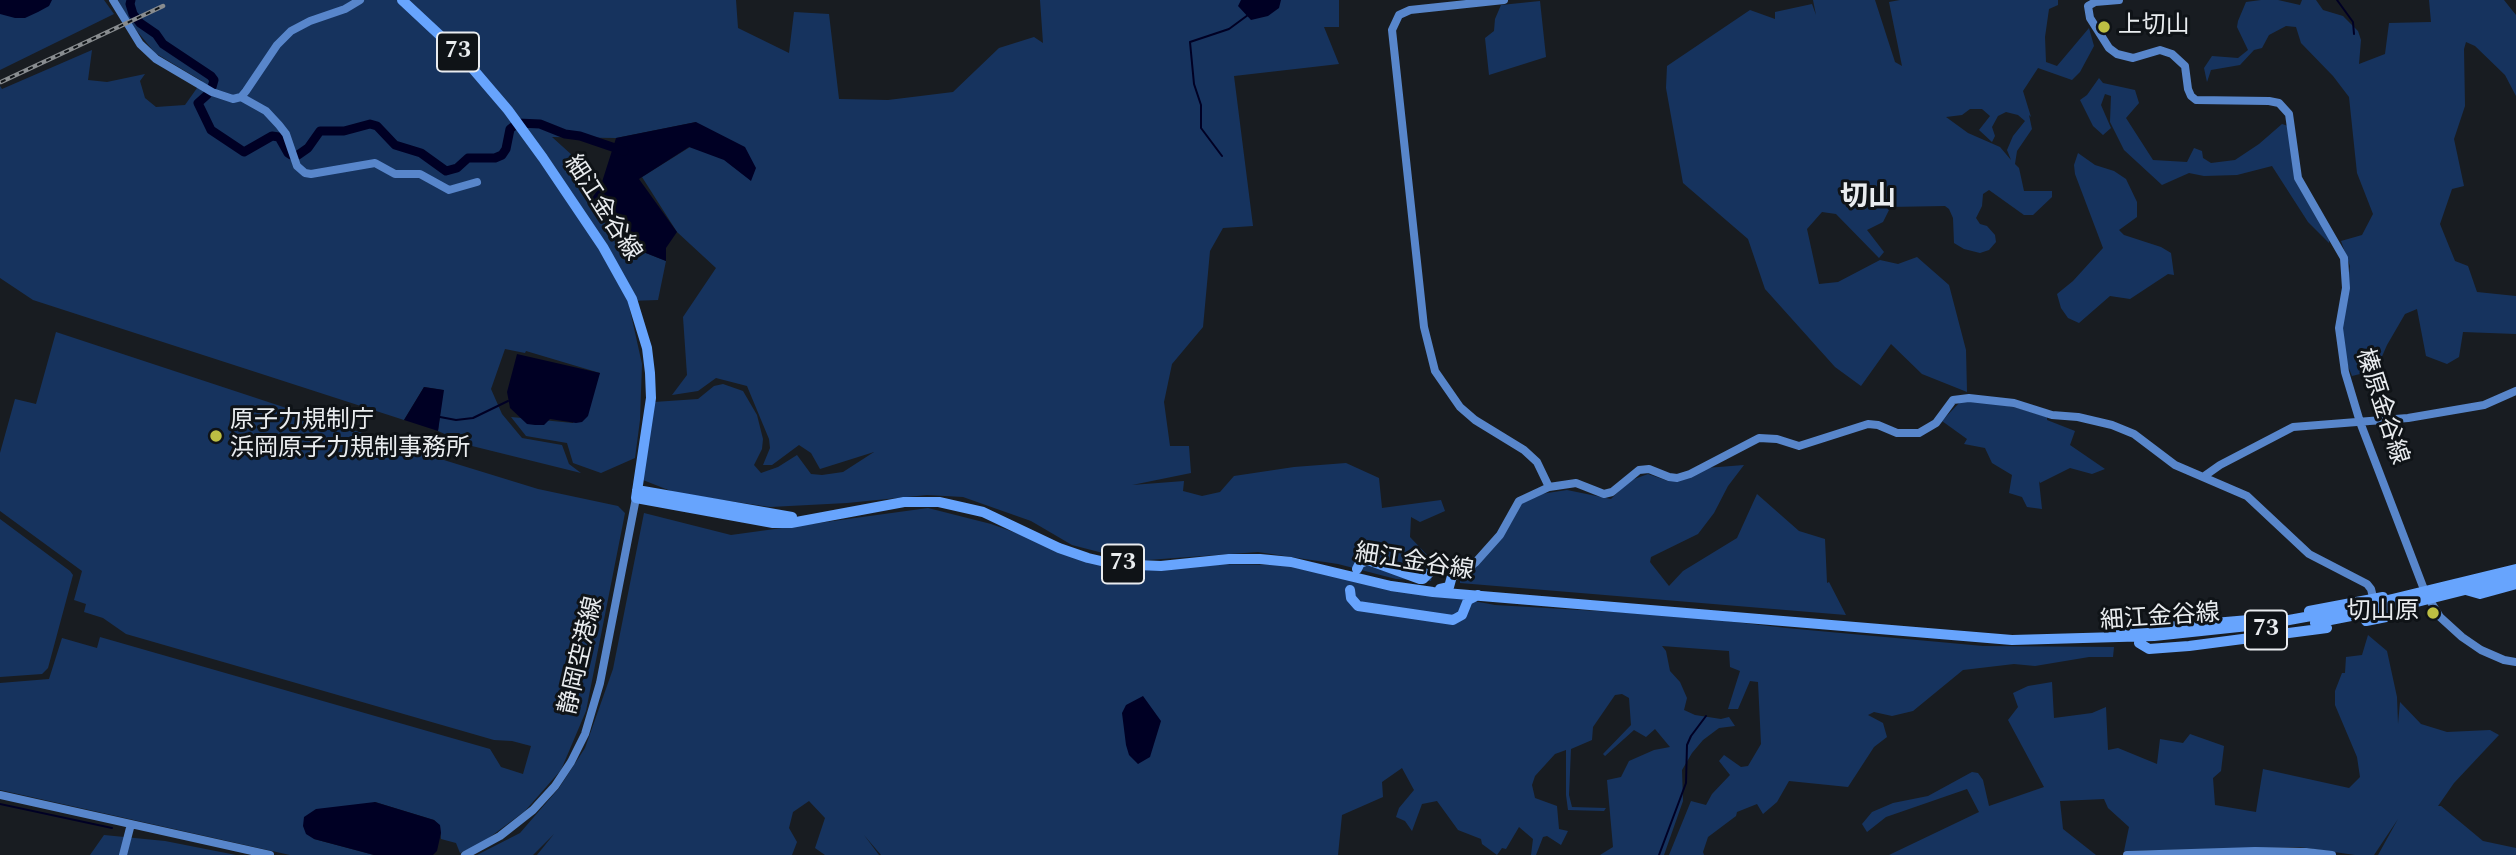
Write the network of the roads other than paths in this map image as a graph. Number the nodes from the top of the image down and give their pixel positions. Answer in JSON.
{"nodes":[{"id":1,"x":113,"y":0,"type":"edge"},
{"id":2,"x":360,"y":0,"type":"edge"},
{"id":3,"x":402,"y":0,"type":"edge"},
{"id":4,"x":1504,"y":0,"type":"edge"},
{"id":5,"x":2119,"y":0,"type":"edge"},
{"id":6,"x":241,"y":97,"type":"junction"},
{"id":7,"x":477,"y":182,"type":"dead end"},
{"id":8,"x":2516,"y":391,"type":"edge"},
{"id":9,"x":2360,"y":422,"type":"junction"},
{"id":10,"x":2203,"y":477,"type":"junction"},
{"id":11,"x":1549,"y":487,"type":"junction"},
{"id":12,"x":637,"y":494,"type":"junction"},
{"id":13,"x":2516,"y":562,"type":"edge"},
{"id":14,"x":1357,"y":569,"type":"dead end"},
{"id":15,"x":2516,"y":569,"type":"edge"},
{"id":16,"x":1431,"y":571,"type":"dead end"},
{"id":17,"x":1452,"y":576,"type":"junction"},
{"id":18,"x":2516,"y":577,"type":"edge"},
{"id":19,"x":2516,"y":584,"type":"edge"},
{"id":20,"x":2464,"y":586,"type":"junction"},
{"id":21,"x":1350,"y":590,"type":"dead end"},
{"id":22,"x":1433,"y":592,"type":"junction"},
{"id":23,"x":2427,"y":596,"type":"junction"},
{"id":24,"x":2373,"y":597,"type":"junction"},
{"id":25,"x":1465,"y":599,"type":"junction"},
{"id":26,"x":2395,"y":603,"type":"junction"},
{"id":27,"x":2105,"y":638,"type":"junction"},
{"id":28,"x":2012,"y":640,"type":"junction"},
{"id":29,"x":2516,"y":662,"type":"edge"},
{"id":30,"x":0,"y":795,"type":"edge"},
{"id":31,"x":131,"y":824,"type":"junction"},
{"id":32,"x":123,"y":855,"type":"edge"},
{"id":33,"x":270,"y":855,"type":"edge"},
{"id":34,"x":465,"y":855,"type":"edge"},
{"id":35,"x":2127,"y":855,"type":"edge"},
{"id":36,"x":2332,"y":855,"type":"edge"}],
"edges":[{"from":1,"to":6,"type":"street"},
{"from":2,"to":6,"type":"street"},
{"from":3,"to":12,"type":"main road","name":"細江金谷線","number":"73"},
{"from":4,"to":11,"type":"street"},
{"from":5,"to":9,"type":"street","name":"榛原金谷線"},
{"from":6,"to":7,"type":"street"},
{"from":8,"to":9,"type":"street"},
{"from":9,"to":10,"type":"street"},
{"from":9,"to":23,"type":"street","name":"榛原金谷線"},
{"from":10,"to":11,"type":"street"},
{"from":10,"to":24,"type":"street"},
{"from":11,"to":17,"type":"street"},
{"from":12,"to":22,"type":"main road","name":"細江金谷線","number":"73"},
{"from":12,"to":34,"type":"street","name":"静岡空港線"},
{"from":13,"to":20,"type":"main road"},
{"from":14,"to":16,"type":"main road"},
{"from":15,"to":20,"type":"main road","name":"細江金谷線","number":"73"},
{"from":17,"to":22,"type":"main road"},
{"from":17,"to":25,"type":"main road"},
{"from":18,"to":20,"type":"main road","name":"細江金谷線","number":"73"},
{"from":19,"to":20,"type":"main road"},
{"from":20,"to":23,"type":"main road","name":"細江金谷線","number":"73"},
{"from":21,"to":25,"type":"main road"},
{"from":22,"to":25,"type":"main road","name":"細江金谷線","number":"73"},
{"from":23,"to":26,"type":"main road","name":"細江金谷線","number":"73"},
{"from":23,"to":29,"type":"street","name":"榛原金谷線"},
{"from":24,"to":26,"type":"main road","number":"73"},
{"from":24,"to":27,"type":"main road","number":"73"},
{"from":25,"to":28,"type":"main road","name":"細江金谷線","number":"73"},
{"from":26,"to":27,"type":"main road","name":"細江金谷線","number":"73"},
{"from":26,"to":28,"type":"main road","name":"細江金谷線","number":"73"},
{"from":27,"to":28,"type":"main road","name":"細江金谷線","number":"73"},
{"from":30,"to":31,"type":"street"},
{"from":31,"to":32,"type":"street"},
{"from":31,"to":33,"type":"street"},
{"from":35,"to":36,"type":"street"}]}
